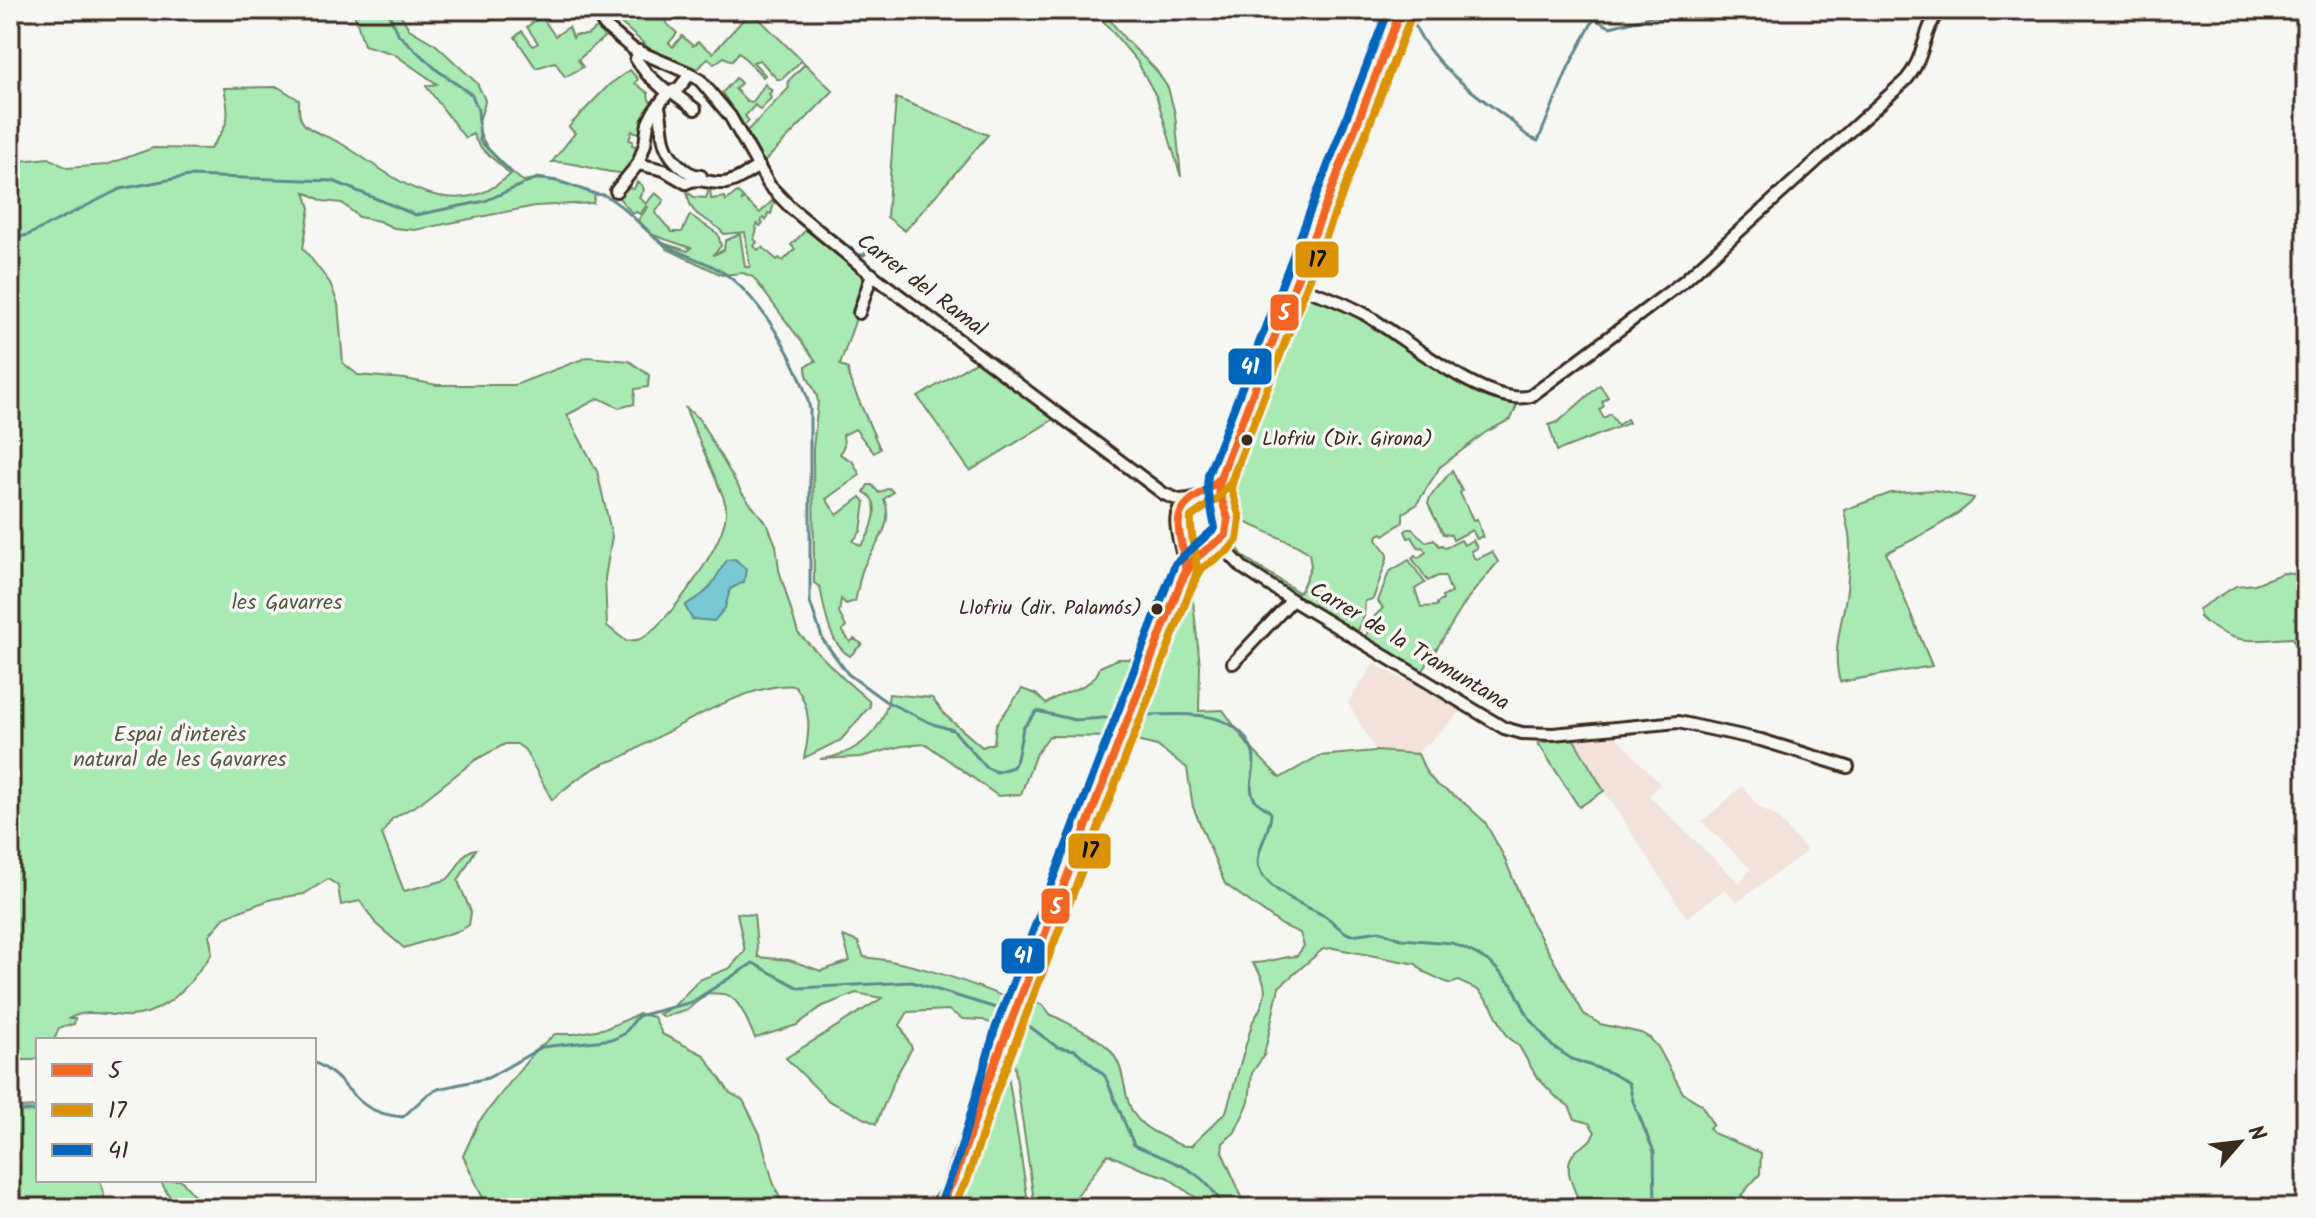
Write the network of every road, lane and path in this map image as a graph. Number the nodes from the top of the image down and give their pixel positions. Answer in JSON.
{"nodes":[{"id":1,"x":594,"y":10,"type":"edge"},
{"id":2,"x":1401,"y":10,"type":"edge"},
{"id":3,"x":1940,"y":10,"type":"edge"},
{"id":4,"x":639,"y":51,"type":"junction"},
{"id":5,"x":690,"y":74,"type":"junction"},
{"id":6,"x":670,"y":92,"type":"junction"},
{"id":7,"x":659,"y":107,"type":"junction"},
{"id":8,"x":695,"y":109,"type":"dead end"},
{"id":9,"x":638,"y":164,"type":"junction"},
{"id":10,"x":759,"y":166,"type":"junction"},
{"id":11,"x":712,"y":182,"type":"junction"},
{"id":12,"x":616,"y":191,"type":"dead end"},
{"id":13,"x":872,"y":274,"type":"junction"},
{"id":14,"x":1294,"y":287,"type":"junction"},
{"id":15,"x":859,"y":313,"type":"dead end"},
{"id":16,"x":1220,"y":478,"type":"junction"},
{"id":17,"x":1164,"y":494,"type":"junction"},
{"id":18,"x":1198,"y":498,"type":"junction"},
{"id":19,"x":1223,"y":508,"type":"junction"},
{"id":20,"x":1177,"y":521,"type":"junction"},
{"id":21,"x":1227,"y":531,"type":"junction"},
{"id":22,"x":1181,"y":538,"type":"junction"},
{"id":23,"x":1213,"y":547,"type":"junction"},
{"id":24,"x":1236,"y":562,"type":"junction"},
{"id":25,"x":1186,"y":568,"type":"junction"},
{"id":26,"x":1292,"y":600,"type":"junction"},
{"id":27,"x":1233,"y":663,"type":"dead end"},
{"id":28,"x":1848,"y":767,"type":"dead end"},
{"id":29,"x":945,"y":1205,"type":"edge"}],
"edges":[{"from":1,"to":4,"type":"street"},
{"from":2,"to":14,"type":"main road"},
{"from":3,"to":14,"type":"street"},
{"from":4,"to":5,"type":"street"},
{"from":4,"to":6,"type":"street"},
{"from":5,"to":6,"type":"street"},
{"from":5,"to":10,"type":"street","name":"Carrer del Ramal"},
{"from":6,"to":7,"type":"street"},
{"from":6,"to":8,"type":"street"},
{"from":7,"to":9,"type":"street"},
{"from":7,"to":11,"type":"street"},
{"from":9,"to":11,"type":"street"},
{"from":9,"to":12,"type":"street"},
{"from":10,"to":11,"type":"street"},
{"from":10,"to":13,"type":"street","name":"Carrer del Ramal"},
{"from":13,"to":15,"type":"street"},
{"from":13,"to":17,"type":"street","name":"Carrer del Ramal"},
{"from":14,"to":16,"type":"main road"},
{"from":16,"to":18,"type":"main road"},
{"from":16,"to":19,"type":"main road"},
{"from":17,"to":18,"type":"street"},
{"from":17,"to":20,"type":"street","name":"Carrer del Ramal"},
{"from":18,"to":19,"type":"main road"},
{"from":18,"to":20,"type":"main road"},
{"from":19,"to":21,"type":"main road"},
{"from":20,"to":22,"type":"main road"},
{"from":21,"to":23,"type":"main road"},
{"from":21,"to":24,"type":"street"},
{"from":22,"to":23,"type":"main road"},
{"from":22,"to":25,"type":"main road"},
{"from":23,"to":24,"type":"street","name":"Carrer de la Tramuntana"},
{"from":23,"to":25,"type":"main road"},
{"from":24,"to":26,"type":"street","name":"Carrer de la Tramuntana"},
{"from":25,"to":29,"type":"main road"},
{"from":26,"to":27,"type":"street"},
{"from":26,"to":28,"type":"street","name":"Carrer de la Tramuntana"}]}
